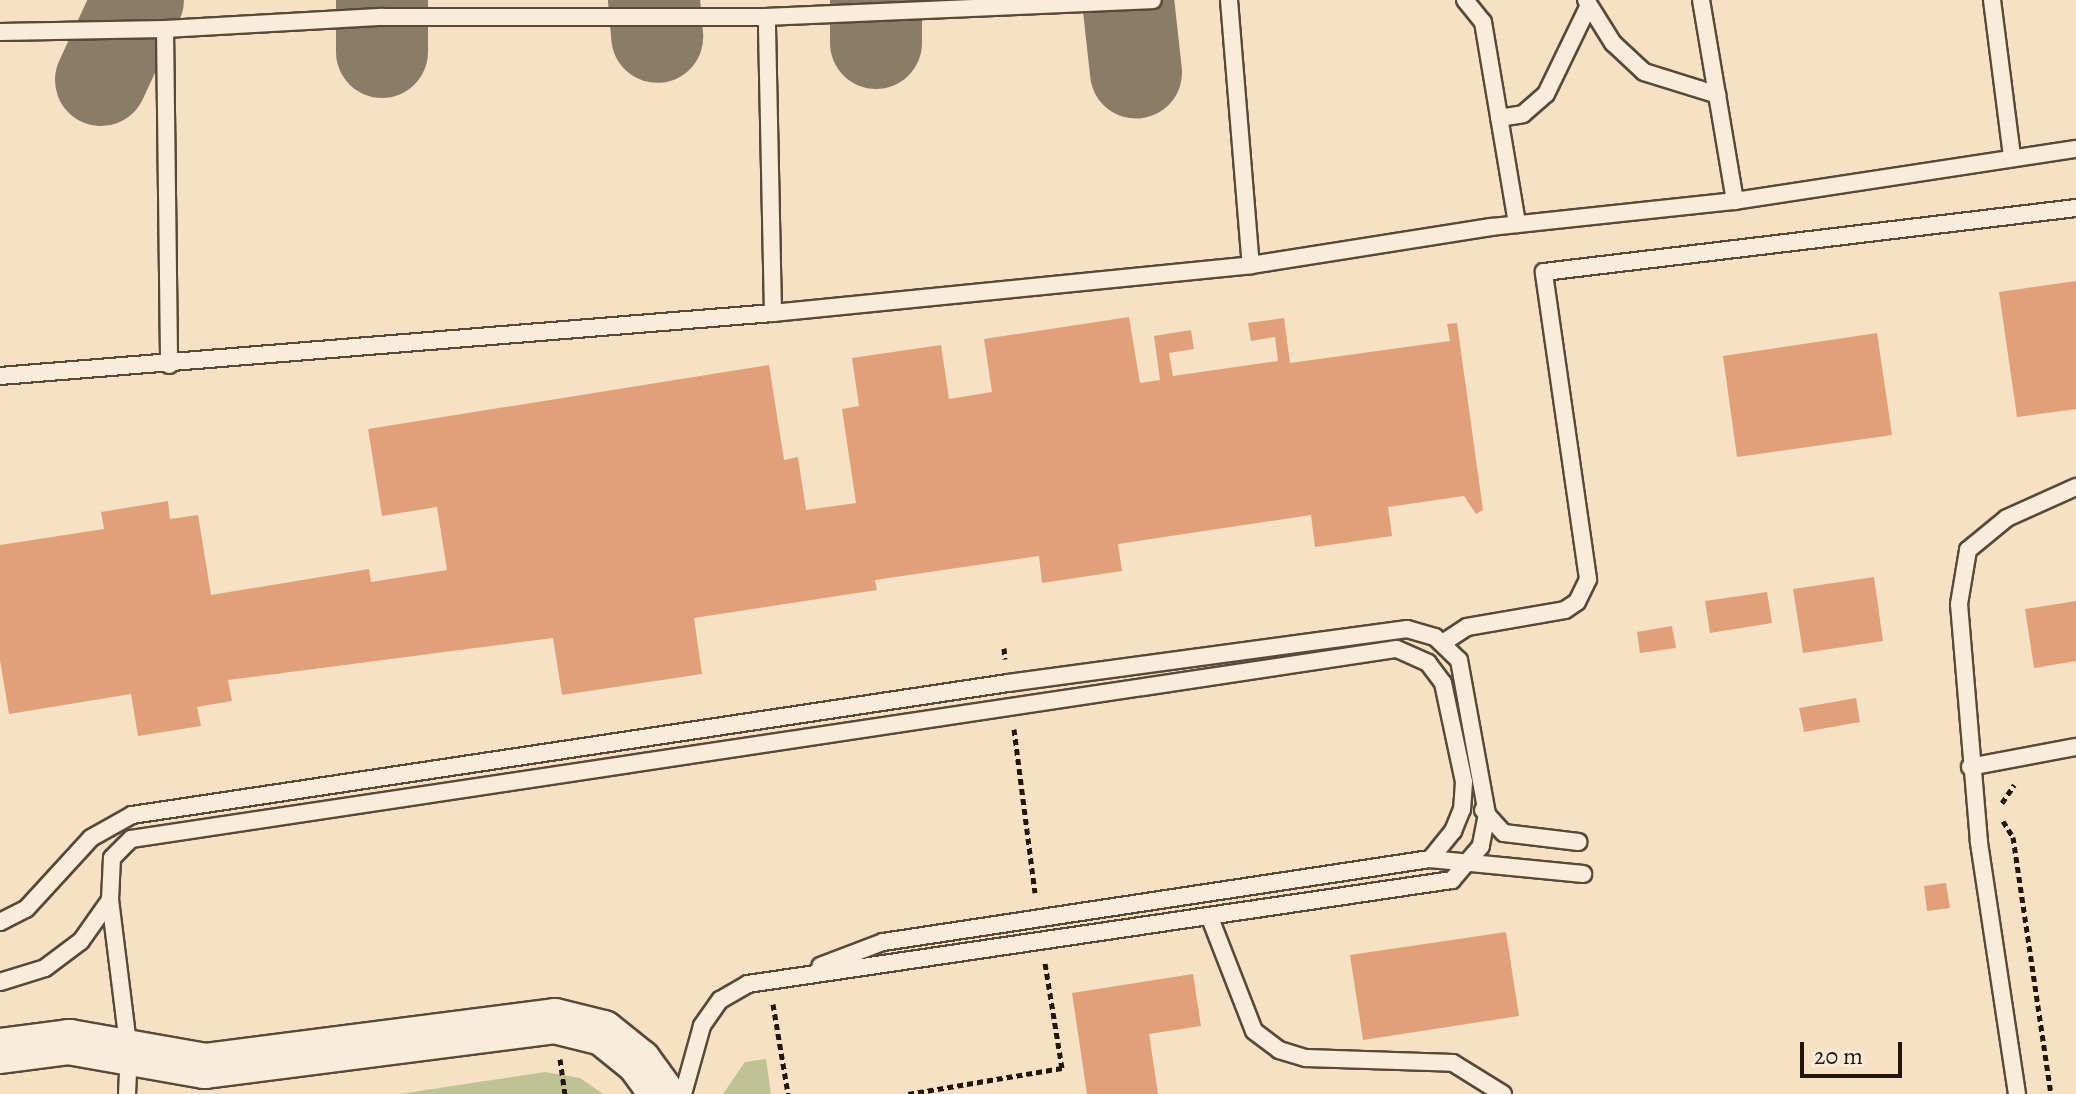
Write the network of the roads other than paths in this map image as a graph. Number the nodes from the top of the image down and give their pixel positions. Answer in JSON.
{"nodes":[{"id":1,"x":1153,"y":0,"type":"edge"},
{"id":2,"x":1229,"y":0,"type":"edge"},
{"id":3,"x":1465,"y":0,"type":"edge"},
{"id":4,"x":1701,"y":0,"type":"edge"},
{"id":5,"x":1992,"y":0,"type":"edge"},
{"id":6,"x":1587,"y":3,"type":"edge"},
{"id":7,"x":767,"y":17,"type":"junction"},
{"id":8,"x":165,"y":29,"type":"junction"},
{"id":9,"x":0,"y":32,"type":"edge"},
{"id":10,"x":1718,"y":95,"type":"junction"},
{"id":11,"x":1499,"y":118,"type":"junction"},
{"id":12,"x":2076,"y":149,"type":"edge"},
{"id":13,"x":2012,"y":157,"type":"junction"},
{"id":14,"x":1735,"y":201,"type":"junction"},
{"id":15,"x":2076,"y":208,"type":"edge"},
{"id":16,"x":1517,"y":224,"type":"junction"},
{"id":17,"x":1251,"y":265,"type":"junction"},
{"id":18,"x":773,"y":313,"type":"junction"},
{"id":19,"x":169,"y":365,"type":"junction"},
{"id":20,"x":0,"y":376,"type":"edge"},
{"id":21,"x":2076,"y":487,"type":"edge"},
{"id":22,"x":1444,"y":642,"type":"junction"},
{"id":23,"x":2076,"y":747,"type":"edge"},
{"id":24,"x":1970,"y":767,"type":"junction"},
{"id":25,"x":1464,"y":782,"type":"junction"},
{"id":26,"x":1487,"y":814,"type":"junction"},
{"id":27,"x":1578,"y":842,"type":"dead end"},
{"id":28,"x":1430,"y":859,"type":"junction"},
{"id":29,"x":1466,"y":863,"type":"junction"},
{"id":30,"x":1509,"y":868,"type":"junction"},
{"id":31,"x":1583,"y":874,"type":"dead end"},
{"id":32,"x":1452,"y":880,"type":"junction"},
{"id":33,"x":110,"y":900,"type":"junction"},
{"id":34,"x":1210,"y":918,"type":"junction"},
{"id":35,"x":0,"y":922,"type":"edge"},
{"id":36,"x":804,"y":973,"type":"junction"},
{"id":37,"x":0,"y":982,"type":"edge"},
{"id":38,"x":0,"y":1051,"type":"edge"},
{"id":39,"x":128,"y":1073,"type":"edge"},
{"id":40,"x":662,"y":1094,"type":"edge"},
{"id":41,"x":683,"y":1094,"type":"edge"},
{"id":42,"x":1503,"y":1094,"type":"edge"},
{"id":43,"x":2017,"y":1094,"type":"edge"}],
"edges":[{"from":1,"to":7,"type":"lane"},
{"from":2,"to":17,"type":"lane"},
{"from":3,"to":11,"type":"lane"},
{"from":4,"to":10,"type":"lane"},
{"from":5,"to":13,"type":"lane"},
{"from":6,"to":10,"type":"lane"},
{"from":6,"to":11,"type":"lane"},
{"from":7,"to":8,"type":"lane"},
{"from":7,"to":18,"type":"lane"},
{"from":8,"to":9,"type":"lane"},
{"from":8,"to":19,"type":"lane"},
{"from":10,"to":14,"type":"lane"},
{"from":11,"to":16,"type":"lane"},
{"from":12,"to":13,"type":"lane"},
{"from":13,"to":14,"type":"lane"},
{"from":14,"to":16,"type":"lane"},
{"from":15,"to":22,"type":"lane"},
{"from":16,"to":17,"type":"lane"},
{"from":17,"to":18,"type":"lane"},
{"from":18,"to":19,"type":"lane"},
{"from":19,"to":20,"type":"lane"},
{"from":21,"to":24,"type":"lane"},
{"from":22,"to":26,"type":"lane"},
{"from":22,"to":35,"type":"lane"},
{"from":23,"to":24,"type":"lane"},
{"from":24,"to":43,"type":"lane"},
{"from":25,"to":26,"type":"lane"},
{"from":25,"to":28,"type":"lane"},
{"from":25,"to":33,"type":"lane"},
{"from":26,"to":27,"type":"lane"},
{"from":26,"to":29,"type":"lane"},
{"from":28,"to":29,"type":"lane"},
{"from":28,"to":36,"type":"lane"},
{"from":29,"to":30,"type":"lane"},
{"from":29,"to":32,"type":"lane"},
{"from":30,"to":31,"type":"lane"},
{"from":30,"to":32,"type":"lane"},
{"from":32,"to":34,"type":"lane"},
{"from":33,"to":37,"type":"lane"},
{"from":33,"to":39,"type":"lane"},
{"from":34,"to":36,"type":"lane"},
{"from":34,"to":42,"type":"lane"},
{"from":36,"to":41,"type":"lane"},
{"from":38,"to":39,"type":"main road"},
{"from":39,"to":40,"type":"main road"}]}
